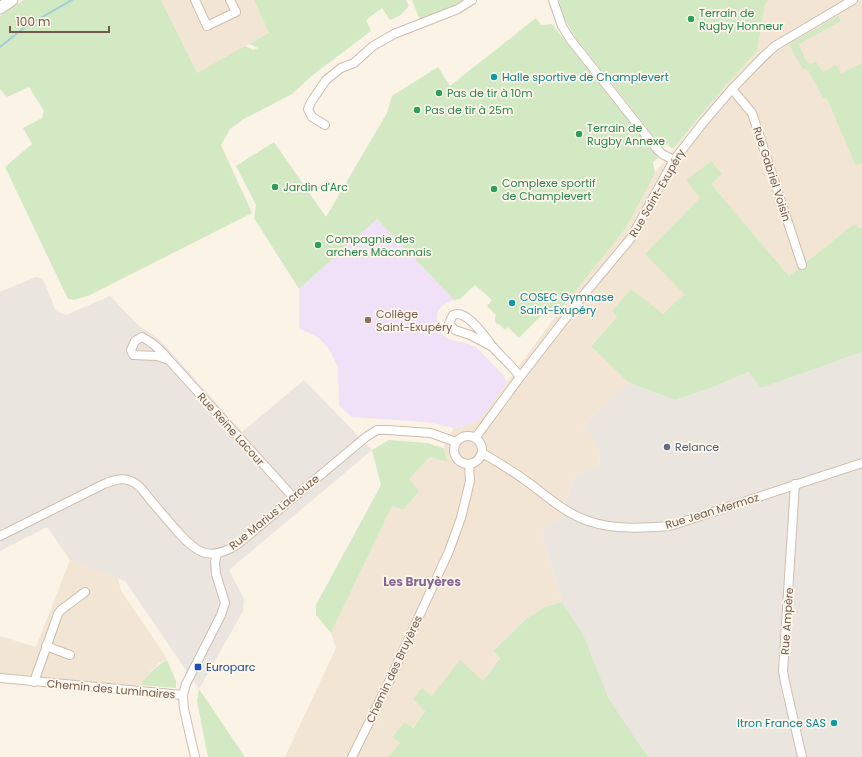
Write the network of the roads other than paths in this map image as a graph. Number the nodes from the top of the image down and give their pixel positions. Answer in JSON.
{"nodes":[{"id":1,"x":12,"y":0,"type":"edge"},
{"id":2,"x":195,"y":0,"type":"edge"},
{"id":3,"x":230,"y":0,"type":"edge"},
{"id":4,"x":472,"y":0,"type":"edge"},
{"id":5,"x":553,"y":0,"type":"edge"},
{"id":6,"x":853,"y":0,"type":"edge"},
{"id":7,"x":0,"y":8,"type":"edge"},
{"id":8,"x":732,"y":89,"type":"junction"},
{"id":9,"x":325,"y":125,"type":"dead end"},
{"id":10,"x":674,"y":160,"type":"junction"},
{"id":11,"x":802,"y":265,"type":"dead end"},
{"id":12,"x":476,"y":325,"type":"junction"},
{"id":13,"x":470,"y":335,"type":"junction"},
{"id":14,"x":493,"y":347,"type":"junction"},
{"id":15,"x":169,"y":360,"type":"dead end"},
{"id":16,"x":520,"y":377,"type":"junction"},
{"id":17,"x":476,"y":437,"type":"junction"},
{"id":18,"x":456,"y":442,"type":"junction"},
{"id":19,"x":482,"y":453,"type":"junction"},
{"id":20,"x":862,"y":463,"type":"edge"},
{"id":21,"x":469,"y":464,"type":"junction"},
{"id":22,"x":796,"y":484,"type":"junction"},
{"id":23,"x":293,"y":497,"type":"junction"},
{"id":24,"x":0,"y":536,"type":"edge"},
{"id":25,"x":217,"y":554,"type":"junction"},
{"id":26,"x":85,"y":592,"type":"dead end"},
{"id":27,"x":46,"y":646,"type":"junction"},
{"id":28,"x":70,"y":655,"type":"dead end"},
{"id":29,"x":0,"y":678,"type":"edge"},
{"id":30,"x":34,"y":682,"type":"junction"},
{"id":31,"x":183,"y":695,"type":"junction"},
{"id":32,"x":195,"y":757,"type":"edge"},
{"id":33,"x":352,"y":757,"type":"edge"},
{"id":34,"x":802,"y":757,"type":"edge"}],
"edges":[{"from":1,"to":7,"type":"main road"},
{"from":2,"to":3,"type":"street"},
{"from":4,"to":9,"type":"street"},
{"from":5,"to":10,"type":"street"},
{"from":6,"to":8,"type":"street","name":"Rue Saint-Exupéry"},
{"from":8,"to":10,"type":"street","name":"Rue Saint-Exupéry"},
{"from":8,"to":11,"type":"street","name":"Rue Gabriel Voisin"},
{"from":10,"to":16,"type":"street","name":"Rue Saint-Exupéry"},
{"from":12,"to":13,"type":"street"},
{"from":12,"to":13,"type":"street"},
{"from":12,"to":14,"type":"street"},
{"from":13,"to":14,"type":"street"},
{"from":14,"to":16,"type":"street"},
{"from":15,"to":23,"type":"street","name":"Rue Reine Lacour"},
{"from":16,"to":17,"type":"street","name":"Rue Saint-Exupéry"},
{"from":17,"to":18,"type":"street"},
{"from":17,"to":19,"type":"street"},
{"from":18,"to":21,"type":"street"},
{"from":18,"to":23,"type":"street","name":"Rue Marius Lacrouze"},
{"from":19,"to":21,"type":"street"},
{"from":19,"to":22,"type":"street","name":"Rue Jean Mermoz"},
{"from":20,"to":22,"type":"street","name":"Rue Jean Mermoz"},
{"from":21,"to":33,"type":"street","name":"Chemin des Bruyères"},
{"from":22,"to":34,"type":"street","name":"Rue Ampère"},
{"from":23,"to":25,"type":"street","name":"Rue Marius Lacrouze"},
{"from":24,"to":25,"type":"street","name":"Rue Marius Lacrouze"},
{"from":25,"to":31,"type":"street"},
{"from":26,"to":27,"type":"street"},
{"from":27,"to":28,"type":"street"},
{"from":27,"to":30,"type":"street"},
{"from":29,"to":30,"type":"street","name":"Chemin des Luminaires"},
{"from":30,"to":31,"type":"street","name":"Chemin des Luminaires"},
{"from":31,"to":32,"type":"street","name":"Chemin des Luminaires"}]}
